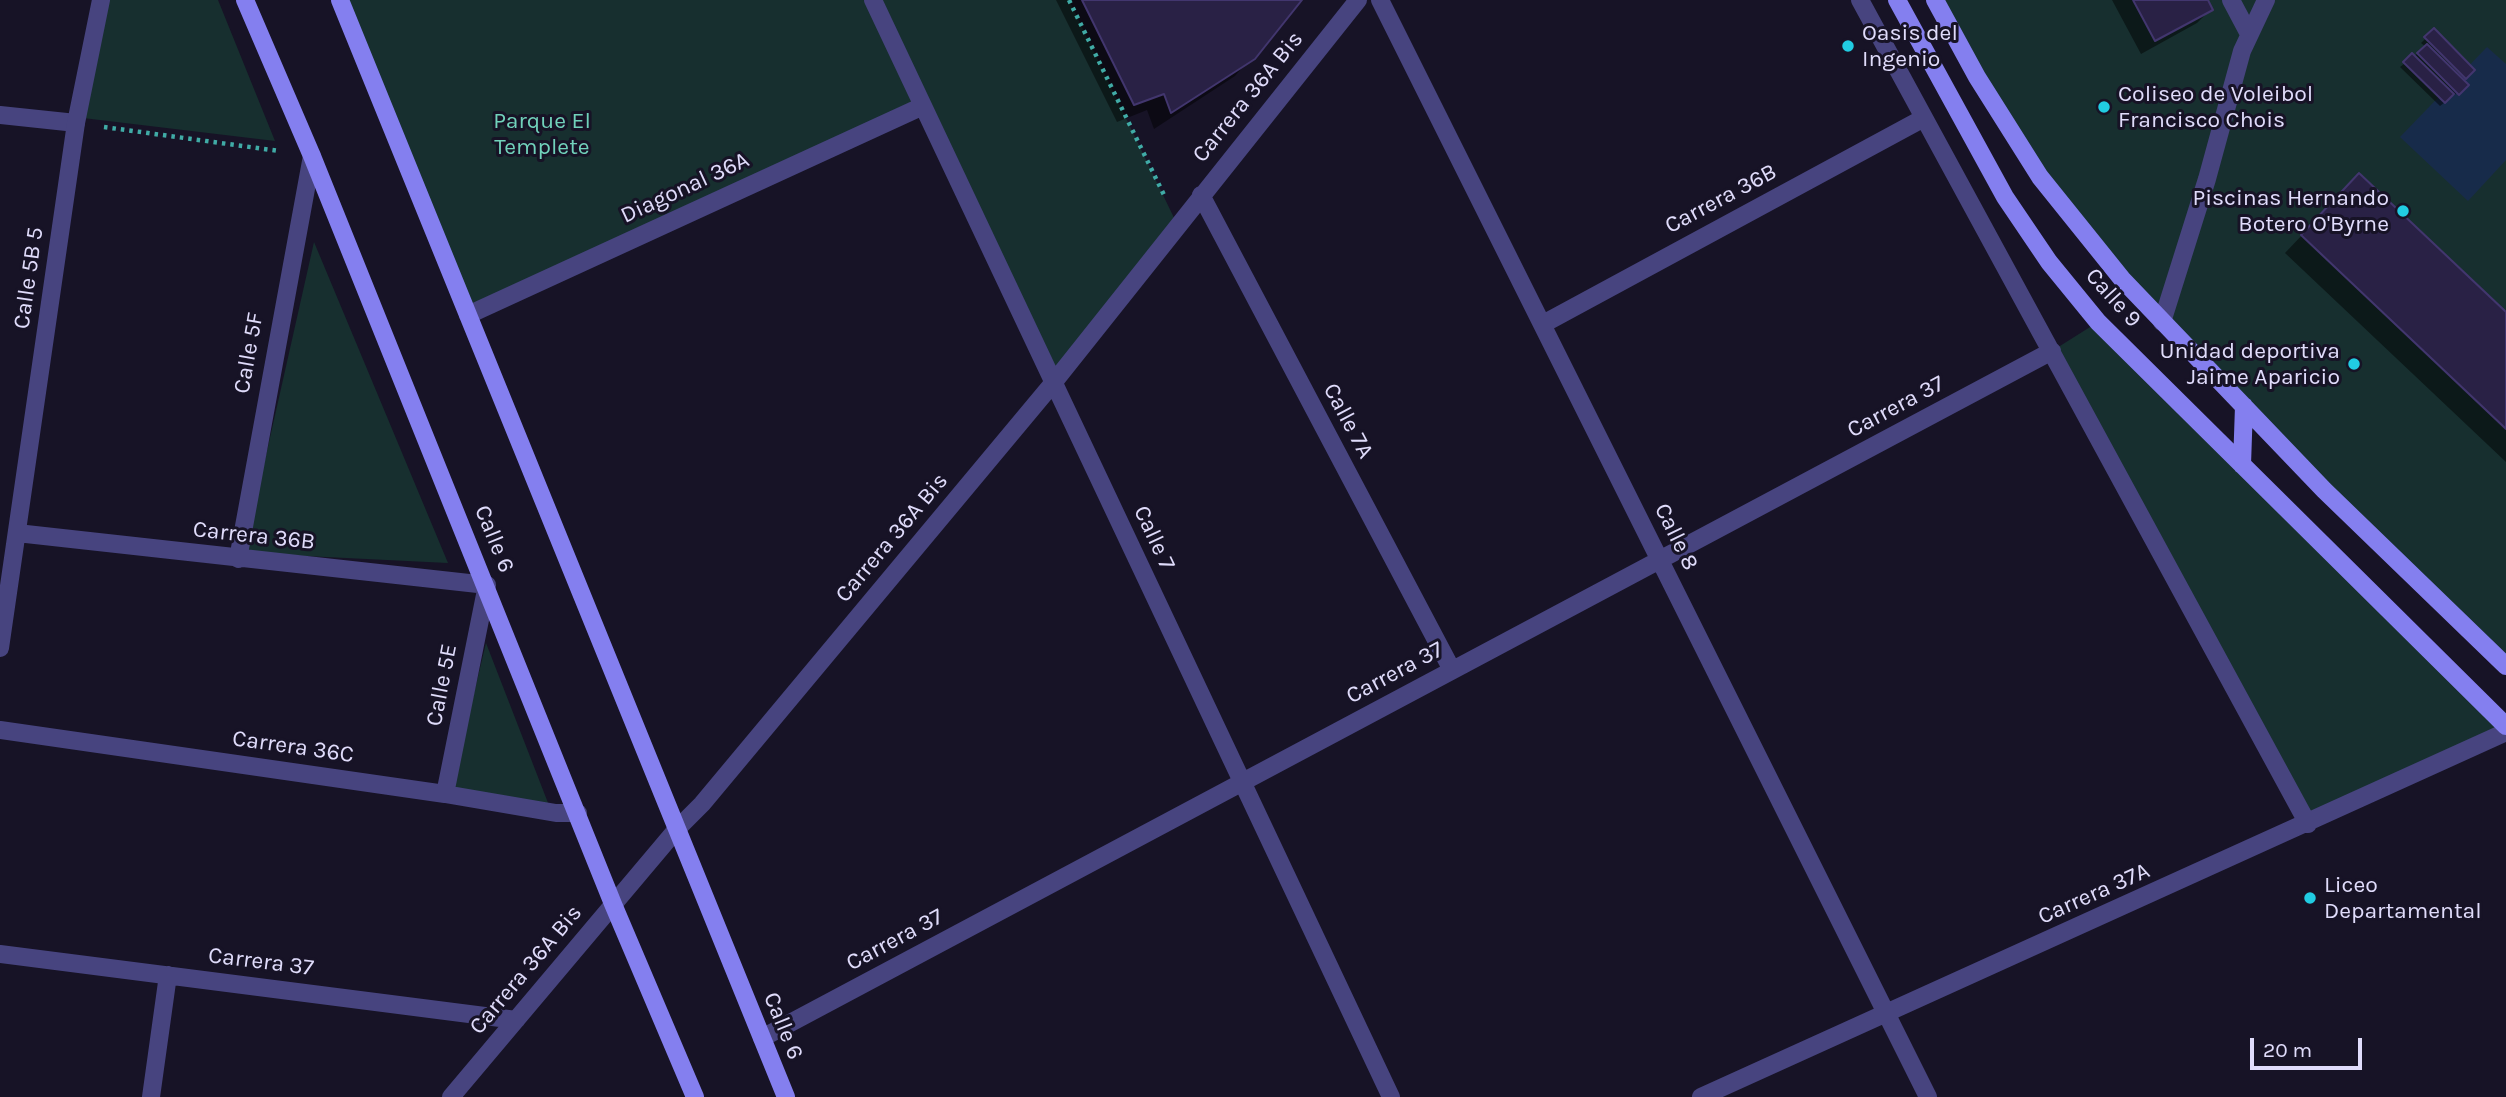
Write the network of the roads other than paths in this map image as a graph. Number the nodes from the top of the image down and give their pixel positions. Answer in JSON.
{"nodes":[{"id":1,"x":101,"y":0,"type":"edge"},
{"id":2,"x":245,"y":0,"type":"edge"},
{"id":3,"x":340,"y":0,"type":"edge"},
{"id":4,"x":873,"y":0,"type":"edge"},
{"id":5,"x":1358,"y":0,"type":"edge"},
{"id":6,"x":1380,"y":0,"type":"edge"},
{"id":7,"x":1860,"y":0,"type":"edge"},
{"id":8,"x":1897,"y":0,"type":"edge"},
{"id":9,"x":1935,"y":0,"type":"edge"},
{"id":10,"x":2231,"y":0,"type":"edge"},
{"id":11,"x":2266,"y":0,"type":"edge"},
{"id":12,"x":2249,"y":34,"type":"junction"},
{"id":13,"x":923,"y":106,"type":"junction"},
{"id":14,"x":0,"y":115,"type":"edge"},
{"id":15,"x":1922,"y":119,"type":"junction"},
{"id":16,"x":76,"y":123,"type":"junction"},
{"id":17,"x":312,"y":156,"type":"junction"},
{"id":18,"x":1201,"y":195,"type":"junction"},
{"id":19,"x":468,"y":315,"type":"junction"},
{"id":20,"x":2162,"y":322,"type":"junction"},
{"id":21,"x":1543,"y":324,"type":"junction"},
{"id":22,"x":2052,"y":351,"type":"junction"},
{"id":23,"x":1054,"y":382,"type":"junction"},
{"id":24,"x":2244,"y":406,"type":"junction"},
{"id":25,"x":2242,"y":465,"type":"junction"},
{"id":26,"x":17,"y":533,"type":"junction"},
{"id":27,"x":237,"y":559,"type":"junction"},
{"id":28,"x":1660,"y":560,"type":"junction"},
{"id":29,"x":486,"y":585,"type":"junction"},
{"id":30,"x":0,"y":648,"type":"edge"},
{"id":31,"x":2506,"y":666,"type":"edge"},
{"id":32,"x":1452,"y":670,"type":"junction"},
{"id":33,"x":2506,"y":726,"type":"edge"},
{"id":34,"x":0,"y":730,"type":"edge"},
{"id":35,"x":2506,"y":732,"type":"edge"},
{"id":36,"x":1243,"y":783,"type":"junction"},
{"id":37,"x":445,"y":794,"type":"junction"},
{"id":38,"x":578,"y":813,"type":"junction"},
{"id":39,"x":2308,"y":824,"type":"junction"},
{"id":40,"x":676,"y":830,"type":"junction"},
{"id":41,"x":613,"y":904,"type":"junction"},
{"id":42,"x":0,"y":954,"type":"edge"},
{"id":43,"x":168,"y":975,"type":"junction"},
{"id":44,"x":1886,"y":1014,"type":"junction"},
{"id":45,"x":516,"y":1020,"type":"junction"},
{"id":46,"x":762,"y":1038,"type":"junction"},
{"id":47,"x":151,"y":1097,"type":"edge"},
{"id":48,"x":451,"y":1097,"type":"edge"},
{"id":49,"x":695,"y":1097,"type":"edge"},
{"id":50,"x":786,"y":1097,"type":"edge"},
{"id":51,"x":1391,"y":1097,"type":"edge"},
{"id":52,"x":1701,"y":1097,"type":"edge"},
{"id":53,"x":1928,"y":1097,"type":"edge"}],
"edges":[{"from":1,"to":16,"type":"street","name":"Calle 5B 5"},
{"from":2,"to":17,"type":"main road","name":"Calle 6"},
{"from":3,"to":19,"type":"main road","name":"Calle 6"},
{"from":4,"to":13,"type":"street","name":"Calle 7"},
{"from":5,"to":18,"type":"street","name":"Carrera 36A Bis"},
{"from":6,"to":21,"type":"street","name":"Calle 8"},
{"from":7,"to":15,"type":"street"},
{"from":8,"to":25,"type":"main road","name":"Calle 9"},
{"from":9,"to":20,"type":"main road","name":"Calle 9"},
{"from":10,"to":12,"type":"street"},
{"from":11,"to":12,"type":"street"},
{"from":12,"to":20,"type":"street"},
{"from":13,"to":19,"type":"street","name":"Diagonal 36A"},
{"from":13,"to":23,"type":"street","name":"Calle 7"},
{"from":14,"to":16,"type":"street"},
{"from":15,"to":21,"type":"street","name":"Carrera 36B"},
{"from":15,"to":22,"type":"street"},
{"from":16,"to":26,"type":"street","name":"Calle 5B 5"},
{"from":17,"to":27,"type":"street","name":"Calle 5F"},
{"from":17,"to":29,"type":"main road","name":"Calle 6"},
{"from":18,"to":23,"type":"street","name":"Carrera 36A Bis"},
{"from":18,"to":32,"type":"street","name":"Calle 7A"},
{"from":19,"to":40,"type":"main road","name":"Calle 6"},
{"from":20,"to":24,"type":"main road","name":"Calle 9"},
{"from":21,"to":28,"type":"street","name":"Calle 8"},
{"from":22,"to":28,"type":"street","name":"Carrera 37"},
{"from":22,"to":39,"type":"street"},
{"from":23,"to":36,"type":"street","name":"Calle 7"},
{"from":23,"to":40,"type":"street","name":"Carrera 36A Bis"},
{"from":24,"to":25,"type":"main road"},
{"from":24,"to":31,"type":"main road","name":"Calle 9"},
{"from":25,"to":33,"type":"main road","name":"Calle 9"},
{"from":26,"to":27,"type":"street","name":"Carrera 36B"},
{"from":26,"to":30,"type":"street","name":"Calle 5B 5"},
{"from":27,"to":29,"type":"street","name":"Carrera 36B"},
{"from":28,"to":32,"type":"street","name":"Carrera 37"},
{"from":28,"to":44,"type":"street","name":"Calle 8"},
{"from":29,"to":37,"type":"street","name":"Calle 5E"},
{"from":29,"to":38,"type":"main road","name":"Calle 6"},
{"from":32,"to":36,"type":"street","name":"Carrera 37"},
{"from":34,"to":37,"type":"street","name":"Carrera 36C"},
{"from":35,"to":39,"type":"street","name":"Carrera 37A"},
{"from":36,"to":46,"type":"street","name":"Carrera 37"},
{"from":36,"to":51,"type":"street","name":"Calle 7"},
{"from":37,"to":38,"type":"street","name":"Carrera 36C"},
{"from":38,"to":41,"type":"main road","name":"Calle 6"},
{"from":39,"to":44,"type":"street","name":"Carrera 37A"},
{"from":40,"to":41,"type":"street","name":"Carrera 36A Bis"},
{"from":40,"to":46,"type":"main road","name":"Calle 6"},
{"from":41,"to":45,"type":"street","name":"Carrera 36A Bis"},
{"from":41,"to":49,"type":"main road","name":"Calle 6"},
{"from":42,"to":43,"type":"street","name":"Carrera 37"},
{"from":43,"to":45,"type":"street","name":"Carrera 37"},
{"from":43,"to":47,"type":"street"},
{"from":44,"to":52,"type":"street","name":"Carrera 37A"},
{"from":44,"to":53,"type":"street","name":"Calle 8"},
{"from":45,"to":48,"type":"street","name":"Carrera 36A Bis"},
{"from":46,"to":50,"type":"main road","name":"Calle 6"}]}
